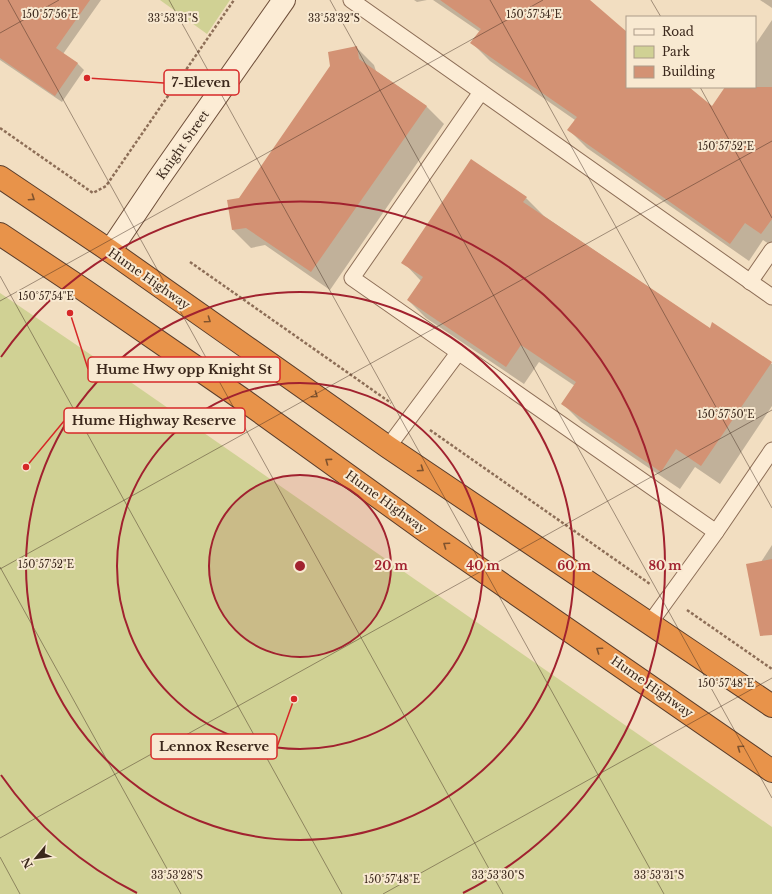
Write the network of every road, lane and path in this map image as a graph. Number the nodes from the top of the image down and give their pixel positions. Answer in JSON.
{"nodes":[{"id":1,"x":234,"y":0,"type":"edge"},
{"id":2,"x":284,"y":0,"type":"edge"},
{"id":3,"x":351,"y":0,"type":"edge"},
{"id":4,"x":481,"y":92,"type":"junction"},
{"id":5,"x":0,"y":128,"type":"edge"},
{"id":6,"x":0,"y":177,"type":"edge"},
{"id":7,"x":0,"y":234,"type":"edge"},
{"id":8,"x":772,"y":250,"type":"edge"},
{"id":9,"x":110,"y":252,"type":"junction"},
{"id":10,"x":190,"y":262,"type":"dead end"},
{"id":11,"x":750,"y":282,"type":"junction"},
{"id":12,"x":772,"y":297,"type":"edge"},
{"id":13,"x":458,"y":353,"type":"junction"},
{"id":14,"x":411,"y":417,"type":"junction"},
{"id":15,"x":388,"y":447,"type":"junction"},
{"id":16,"x":772,"y":450,"type":"edge"},
{"id":17,"x":716,"y":532,"type":"junction"},
{"id":18,"x":669,"y":597,"type":"junction"},
{"id":19,"x":650,"y":623,"type":"junction"},
{"id":20,"x":772,"y":669,"type":"edge"},
{"id":21,"x":772,"y":706,"type":"edge"},
{"id":22,"x":772,"y":771,"type":"edge"}],
"edges":[{"from":1,"to":5,"type":"path"},
{"from":2,"to":9,"type":"street","name":"Knight Street"},
{"from":3,"to":4,"type":"lane"},
{"from":4,"to":11,"type":"lane"},
{"from":4,"to":13,"type":"lane"},
{"from":6,"to":9,"type":"highway","name":"Hume Highway","one_way":true},
{"from":22,"to":7,"type":"highway","name":"Hume Highway","one_way":true},
{"from":8,"to":11,"type":"lane"},
{"from":9,"to":15,"type":"highway","name":"Hume Highway","one_way":true},
{"from":10,"to":14,"type":"path"},
{"from":11,"to":12,"type":"lane"},
{"from":13,"to":14,"type":"lane"},
{"from":13,"to":17,"type":"lane"},
{"from":14,"to":15,"type":"lane"},
{"from":14,"to":18,"type":"path"},
{"from":15,"to":19,"type":"highway","name":"Hume Highway","one_way":true},
{"from":16,"to":17,"type":"lane"},
{"from":17,"to":18,"type":"lane"},
{"from":18,"to":19,"type":"lane"},
{"from":18,"to":20,"type":"path"},
{"from":19,"to":21,"type":"highway","name":"Hume Highway"}]}
